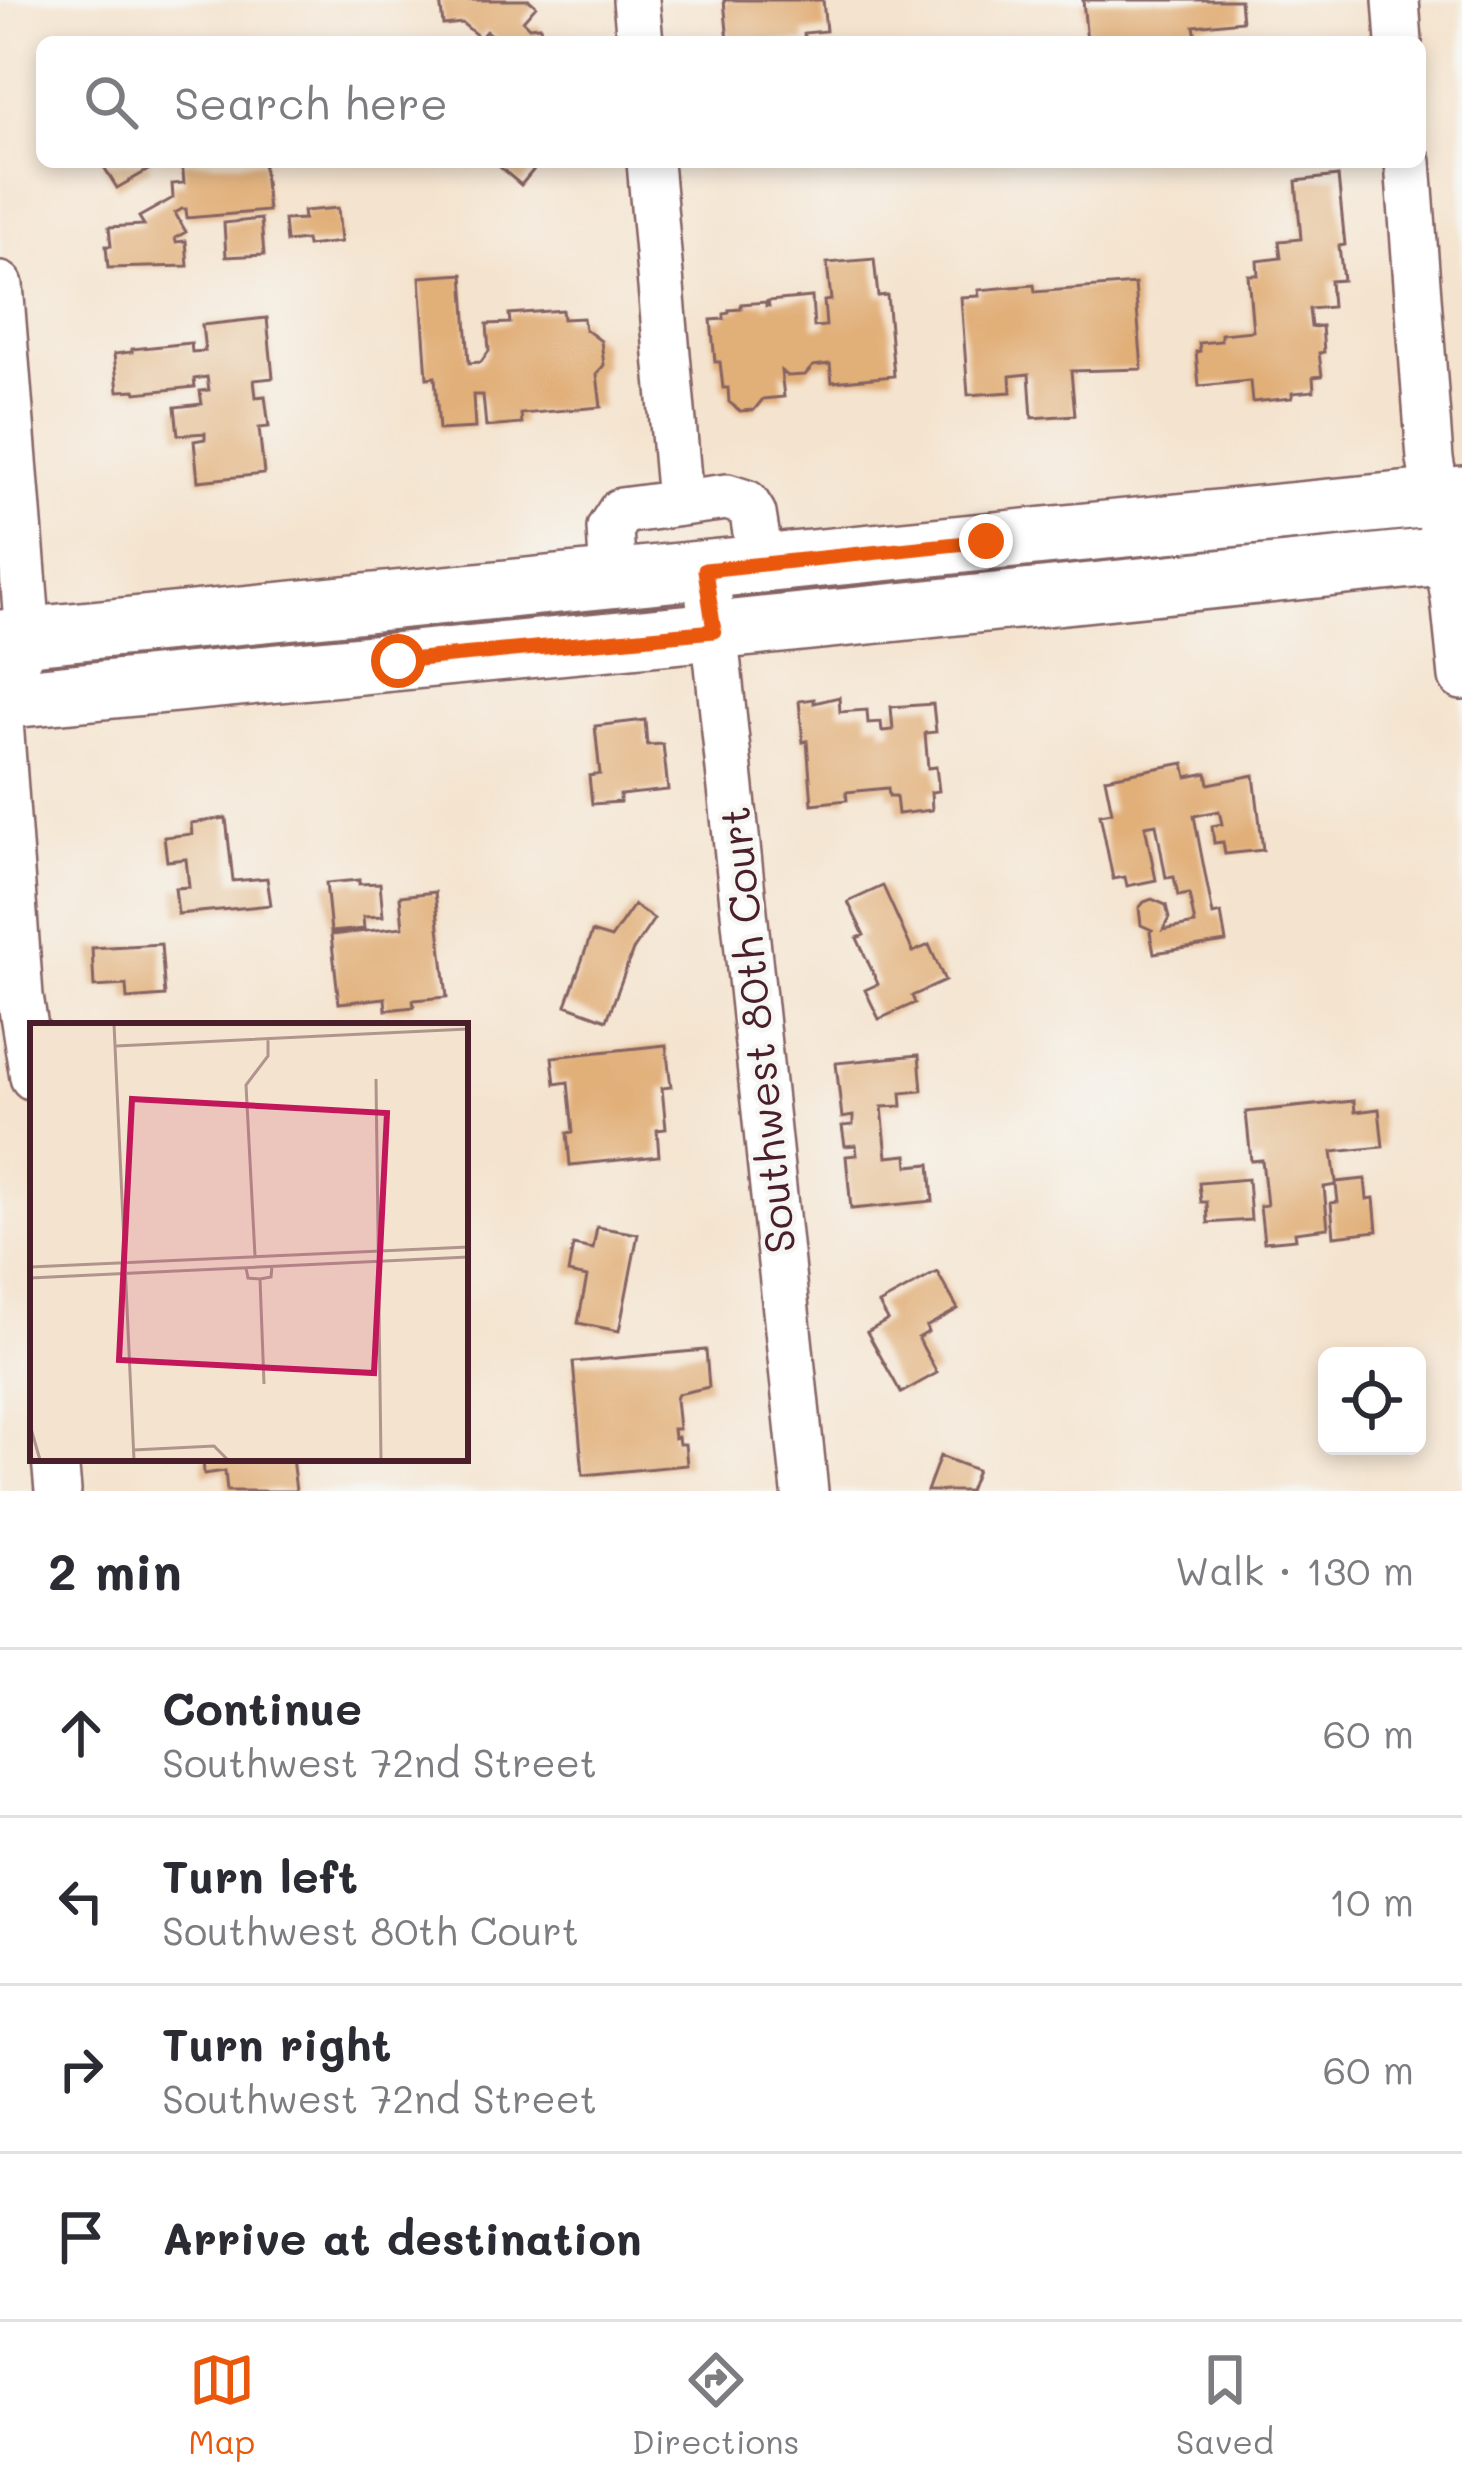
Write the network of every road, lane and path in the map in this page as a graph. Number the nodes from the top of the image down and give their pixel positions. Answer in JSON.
{"nodes":[{"id":1,"x":636,"y":0,"type":"edge"},
{"id":2,"x":1396,"y":0,"type":"edge"},
{"id":3,"x":639,"y":36,"type":"edge"},
{"id":4,"x":1399,"y":36,"type":"edge"},
{"id":5,"x":651,"y":168,"type":"edge"},
{"id":6,"x":1408,"y":168,"type":"edge"},
{"id":7,"x":0,"y":285,"type":"edge"},
{"id":8,"x":1449,"y":496,"type":"edge"},
{"id":9,"x":680,"y":501,"type":"junction"},
{"id":10,"x":1454,"y":555,"type":"edge"},
{"id":11,"x":761,"y":564,"type":"junction"},
{"id":12,"x":705,"y":570,"type":"junction"},
{"id":13,"x":613,"y":579,"type":"junction"},
{"id":14,"x":714,"y":631,"type":"junction"},
{"id":15,"x":14,"y":638,"type":"edge"},
{"id":16,"x":1462,"y":677,"type":"edge"},
{"id":17,"x":0,"y":698,"type":"edge"},
{"id":18,"x":0,"y":721,"type":"edge"},
{"id":19,"x":30,"y":1058,"type":"edge"},
{"id":20,"x":55,"y":1461,"type":"edge"},
{"id":21,"x":58,"y":1491,"type":"edge"},
{"id":22,"x":805,"y":1491,"type":"edge"}],
"edges":[{"from":1,"to":3,"type":"street"},
{"from":2,"to":4,"type":"street"},
{"from":5,"to":9,"type":"street"},
{"from":6,"to":8,"type":"street"},
{"from":7,"to":15,"type":"street"},
{"from":8,"to":10,"type":"street"},
{"from":8,"to":11,"type":"main road"},
{"from":9,"to":11,"type":"street"},
{"from":9,"to":13,"type":"street"},
{"from":10,"to":14,"type":"main road"},
{"from":10,"to":16,"type":"street"},
{"from":11,"to":12,"type":"main road"},
{"from":12,"to":13,"type":"main road"},
{"from":12,"to":14,"type":"street","name":"Southwest 80th Court"},
{"from":13,"to":15,"type":"main road"},
{"from":14,"to":17,"type":"main road"},
{"from":14,"to":22,"type":"street","name":"Southwest 80th Court"},
{"from":15,"to":17,"type":"street"},
{"from":18,"to":19,"type":"street"},
{"from":20,"to":21,"type":"street"}]}
